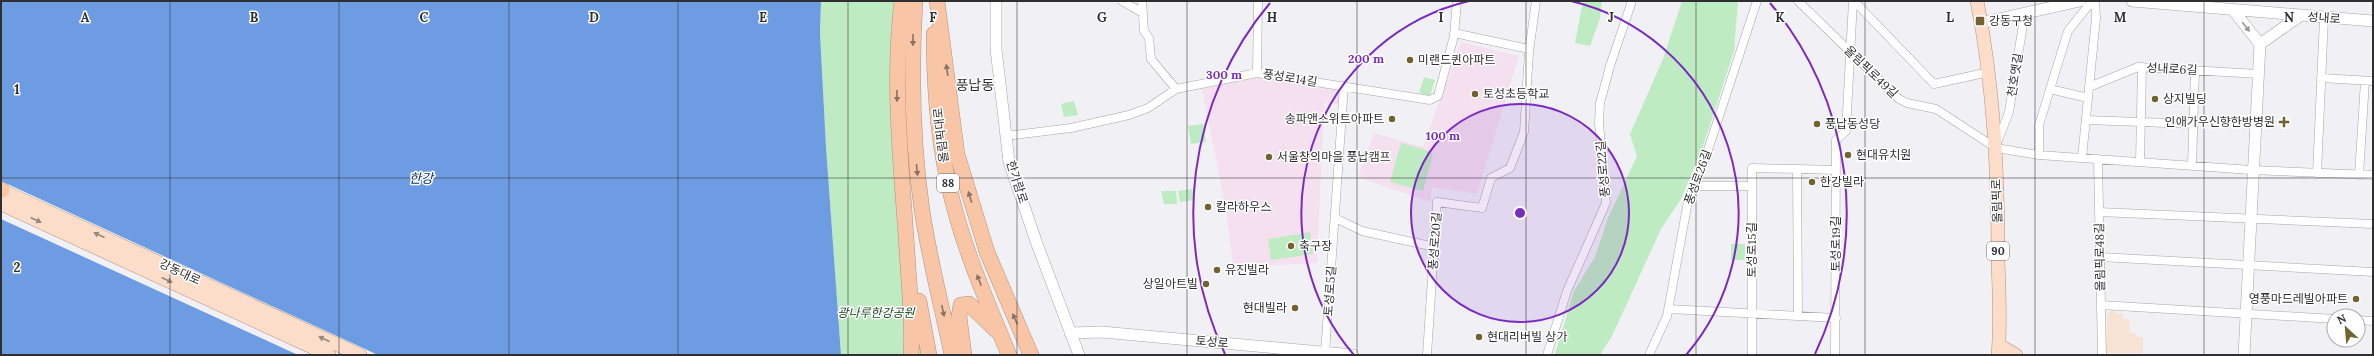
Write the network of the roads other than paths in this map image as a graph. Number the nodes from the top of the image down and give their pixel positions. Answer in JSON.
{"nodes":[{"id":1,"x":902,"y":1,"type":"edge"},
{"id":2,"x":915,"y":1,"type":"edge"},
{"id":3,"x":936,"y":1,"type":"edge"},
{"id":4,"x":996,"y":1,"type":"edge"},
{"id":5,"x":1122,"y":1,"type":"edge"},
{"id":6,"x":1142,"y":1,"type":"edge"},
{"id":7,"x":1258,"y":1,"type":"edge"},
{"id":8,"x":1457,"y":1,"type":"edge"},
{"id":9,"x":1536,"y":1,"type":"edge"},
{"id":10,"x":1632,"y":1,"type":"edge"},
{"id":11,"x":1757,"y":1,"type":"edge"},
{"id":12,"x":1798,"y":1,"type":"edge"},
{"id":13,"x":1853,"y":1,"type":"edge"},
{"id":14,"x":1977,"y":1,"type":"edge"},
{"id":15,"x":2026,"y":1,"type":"edge"},
{"id":16,"x":2080,"y":1,"type":"edge"},
{"id":17,"x":2094,"y":1,"type":"edge"},
{"id":18,"x":2132,"y":1,"type":"edge"},
{"id":19,"x":2230,"y":7,"type":"edge"},
{"id":20,"x":2025,"y":12,"type":"junction"},
{"id":21,"x":1143,"y":14,"type":"junction"},
{"id":22,"x":2300,"y":16,"type":"junction"},
{"id":23,"x":2324,"y":18,"type":"junction"},
{"id":24,"x":2373,"y":21,"type":"edge"},
{"id":25,"x":1982,"y":23,"type":"junction"},
{"id":26,"x":1454,"y":33,"type":"junction"},
{"id":27,"x":2260,"y":44,"type":"junction"},
{"id":28,"x":1529,"y":49,"type":"junction"},
{"id":29,"x":1849,"y":51,"type":"junction"},
{"id":30,"x":2142,"y":67,"type":"junction"},
{"id":31,"x":2195,"y":70,"type":"junction"},
{"id":32,"x":1989,"y":72,"type":"junction"},
{"id":33,"x":1257,"y":73,"type":"junction"},
{"id":34,"x":2259,"y":74,"type":"junction"},
{"id":35,"x":2321,"y":78,"type":"junction"},
{"id":36,"x":2369,"y":81,"type":"edge"},
{"id":37,"x":1344,"y":86,"type":"junction"},
{"id":38,"x":2089,"y":87,"type":"junction"},
{"id":39,"x":1176,"y":89,"type":"junction"},
{"id":40,"x":2050,"y":89,"type":"junction"},
{"id":41,"x":2088,"y":98,"type":"junction"},
{"id":42,"x":2086,"y":120,"type":"junction"},
{"id":43,"x":2141,"y":121,"type":"junction"},
{"id":44,"x":2194,"y":124,"type":"junction"},
{"id":45,"x":1005,"y":136,"type":"junction"},
{"id":46,"x":1996,"y":148,"type":"junction"},
{"id":47,"x":2039,"y":155,"type":"junction"},
{"id":48,"x":2082,"y":158,"type":"junction"},
{"id":49,"x":2098,"y":159,"type":"junction"},
{"id":50,"x":2140,"y":162,"type":"junction"},
{"id":51,"x":2192,"y":166,"type":"junction"},
{"id":52,"x":1797,"y":169,"type":"junction"},
{"id":53,"x":1836,"y":170,"type":"junction"},
{"id":54,"x":2253,"y":170,"type":"junction"},
{"id":55,"x":2317,"y":173,"type":"junction"},
{"id":56,"x":2360,"y":175,"type":"junction"},
{"id":57,"x":2373,"y":176,"type":"edge"},
{"id":58,"x":1695,"y":186,"type":"junction"},
{"id":59,"x":1752,"y":186,"type":"junction"},
{"id":60,"x":1,"y":193,"type":"edge"},
{"id":61,"x":2100,"y":212,"type":"junction"},
{"id":62,"x":1335,"y":218,"type":"junction"},
{"id":63,"x":2251,"y":218,"type":"junction"},
{"id":64,"x":2373,"y":224,"type":"edge"},
{"id":65,"x":907,"y":229,"type":"junction"},
{"id":66,"x":1435,"y":247,"type":"junction"},
{"id":67,"x":2100,"y":257,"type":"junction"},
{"id":68,"x":2248,"y":265,"type":"junction"},
{"id":69,"x":2373,"y":272,"type":"edge"},
{"id":70,"x":2101,"y":305,"type":"junction"},
{"id":71,"x":1669,"y":309,"type":"junction"},
{"id":72,"x":1752,"y":314,"type":"junction"},
{"id":73,"x":2245,"y":315,"type":"junction"},
{"id":74,"x":1798,"y":316,"type":"junction"},
{"id":75,"x":1836,"y":318,"type":"junction"},
{"id":76,"x":2326,"y":319,"type":"edge"},
{"id":77,"x":1070,"y":333,"type":"junction"},
{"id":78,"x":1000,"y":335,"type":"junction"},
{"id":79,"x":1022,"y":337,"type":"junction"},
{"id":80,"x":1998,"y":350,"type":"edge"},
{"id":81,"x":928,"y":351,"type":"edge"},
{"id":82,"x":1329,"y":354,"type":"edge"},
{"id":83,"x":329,"y":355,"type":"edge"},
{"id":84,"x":360,"y":355,"type":"edge"},
{"id":85,"x":911,"y":355,"type":"edge"},
{"id":86,"x":952,"y":355,"type":"edge"},
{"id":87,"x":964,"y":355,"type":"edge"},
{"id":88,"x":1009,"y":355,"type":"edge"},
{"id":89,"x":1031,"y":355,"type":"edge"},
{"id":90,"x":1035,"y":355,"type":"edge"},
{"id":91,"x":1078,"y":355,"type":"edge"},
{"id":92,"x":1353,"y":355,"type":"edge"},
{"id":93,"x":1427,"y":355,"type":"edge"},
{"id":94,"x":1547,"y":355,"type":"edge"},
{"id":95,"x":1649,"y":355,"type":"edge"},
{"id":96,"x":1752,"y":355,"type":"edge"},
{"id":97,"x":1836,"y":355,"type":"edge"},
{"id":98,"x":2016,"y":355,"type":"edge"},
{"id":99,"x":2102,"y":355,"type":"edge"},
{"id":100,"x":2244,"y":355,"type":"edge"}],
"edges":[{"from":1,"to":65,"type":"highway","one_way":true},
{"from":2,"to":86,"type":"highway","name":"올림픽대로","number":"88","one_way":true},
{"from":78,"to":3,"type":"highway","name":"올림픽대로","number":"88","one_way":true},
{"from":79,"to":3,"type":"highway","one_way":true},
{"from":4,"to":45,"type":"street","name":"한가람로"},
{"from":5,"to":21,"type":"street"},
{"from":6,"to":21,"type":"street"},
{"from":7,"to":33,"type":"street"},
{"from":8,"to":26,"type":"street","name":"풍성로14길"},
{"from":9,"to":28,"type":"street","name":"풍성로20길"},
{"from":10,"to":94,"type":"street","name":"풍성로22길"},
{"from":11,"to":58,"type":"street","name":"풍성로26길"},
{"from":12,"to":29,"type":"street","name":"올림픽로49길"},
{"from":13,"to":29,"type":"street","name":"토성로19길"},
{"from":13,"to":32,"type":"street"},
{"from":14,"to":25,"type":"main road","name":"올림픽로","number":"90"},
{"from":15,"to":20,"type":"street","name":"천호옛길"},
{"from":16,"to":20,"type":"street"},
{"from":17,"to":38,"type":"street"},
{"from":17,"to":40,"type":"street"},
{"from":18,"to":19,"type":"street","name":"성내로"},
{"from":19,"to":22,"type":"street","name":"성내로"},
{"from":19,"to":27,"type":"street","one_way":true},
{"from":20,"to":25,"type":"street"},
{"from":20,"to":46,"type":"street","name":"천호옛길"},
{"from":21,"to":39,"type":"street"},
{"from":22,"to":23,"type":"street","name":"성내로"},
{"from":22,"to":27,"type":"street"},
{"from":23,"to":24,"type":"street","name":"성내로"},
{"from":23,"to":35,"type":"street"},
{"from":25,"to":32,"type":"main road","name":"올림픽로","number":"90"},
{"from":26,"to":28,"type":"street"},
{"from":26,"to":37,"type":"street","name":"풍성로14길"},
{"from":27,"to":34,"type":"street"},
{"from":28,"to":66,"type":"street","name":"풍성로20길"},
{"from":29,"to":46,"type":"street","name":"올림픽로49길"},
{"from":29,"to":53,"type":"street","name":"토성로19길"},
{"from":30,"to":31,"type":"street","name":"성내로6길"},
{"from":30,"to":38,"type":"street","name":"성내로6길"},
{"from":30,"to":43,"type":"street"},
{"from":31,"to":34,"type":"street","name":"성내로6길"},
{"from":31,"to":44,"type":"street"},
{"from":32,"to":46,"type":"main road","name":"올림픽로","number":"90"},
{"from":33,"to":37,"type":"street","name":"풍성로14길"},
{"from":33,"to":39,"type":"street","name":"풍성로14길"},
{"from":34,"to":54,"type":"street"},
{"from":35,"to":36,"type":"street"},
{"from":35,"to":55,"type":"street"},
{"from":36,"to":56,"type":"street"},
{"from":37,"to":62,"type":"street","name":"토성로5길"},
{"from":38,"to":41,"type":"street"},
{"from":39,"to":45,"type":"street","name":"풍성로14길"},
{"from":40,"to":41,"type":"street"},
{"from":40,"to":47,"type":"street"},
{"from":41,"to":42,"type":"street"},
{"from":42,"to":43,"type":"street"},
{"from":42,"to":48,"type":"street"},
{"from":43,"to":44,"type":"street"},
{"from":43,"to":50,"type":"street"},
{"from":44,"to":51,"type":"street"},
{"from":45,"to":77,"type":"street","name":"한가람로"},
{"from":46,"to":47,"type":"street"},
{"from":46,"to":80,"type":"main road","name":"올림픽로","number":"90"},
{"from":47,"to":48,"type":"street"},
{"from":48,"to":49,"type":"street"},
{"from":49,"to":50,"type":"street"},
{"from":49,"to":61,"type":"street","name":"올림픽로48길"},
{"from":50,"to":51,"type":"street"},
{"from":51,"to":54,"type":"street"},
{"from":52,"to":53,"type":"street"},
{"from":52,"to":59,"type":"street","name":"토성로15길"},
{"from":52,"to":74,"type":"street"},
{"from":53,"to":75,"type":"street","name":"토성로19길"},
{"from":54,"to":55,"type":"street"},
{"from":54,"to":63,"type":"street"},
{"from":55,"to":56,"type":"street"},
{"from":56,"to":57,"type":"street"},
{"from":58,"to":59,"type":"street"},
{"from":58,"to":71,"type":"street","name":"풍성로26길"},
{"from":59,"to":72,"type":"street","name":"토성로15길"},
{"from":60,"to":83,"type":"main road","name":"강동대로","one_way":true},
{"from":84,"to":60,"type":"main road","name":"강동대로","one_way":true},
{"from":61,"to":63,"type":"street"},
{"from":61,"to":67,"type":"street","name":"올림픽로48길"},
{"from":62,"to":66,"type":"street"},
{"from":62,"to":82,"type":"street","name":"토성로5길"},
{"from":63,"to":64,"type":"street"},
{"from":63,"to":68,"type":"street"},
{"from":65,"to":81,"type":"highway"},
{"from":65,"to":85,"type":"highway"},
{"from":66,"to":93,"type":"street","name":"풍성로20길"},
{"from":67,"to":68,"type":"street"},
{"from":67,"to":70,"type":"street","name":"올림픽로48길"},
{"from":68,"to":69,"type":"street"},
{"from":68,"to":73,"type":"street"},
{"from":70,"to":73,"type":"street"},
{"from":70,"to":99,"type":"street","name":"올림픽로48길"},
{"from":71,"to":72,"type":"street"},
{"from":71,"to":95,"type":"street","name":"풍성로26길"},
{"from":72,"to":74,"type":"street"},
{"from":72,"to":96,"type":"street","name":"토성로15길"},
{"from":73,"to":76,"type":"street"},
{"from":73,"to":100,"type":"street"},
{"from":74,"to":75,"type":"street"},
{"from":75,"to":97,"type":"street","name":"토성로19길"},
{"from":77,"to":82,"type":"street","name":"토성로"},
{"from":77,"to":91,"type":"street","name":"한가람로"},
{"from":78,"to":87,"type":"highway"},
{"from":78,"to":88,"type":"highway","name":"올림픽대로","number":"88"},
{"from":79,"to":89,"type":"highway"},
{"from":79,"to":90,"type":"highway"},
{"from":80,"to":98,"type":"main road"},
{"from":82,"to":92,"type":"street","name":"토성로"}]}
